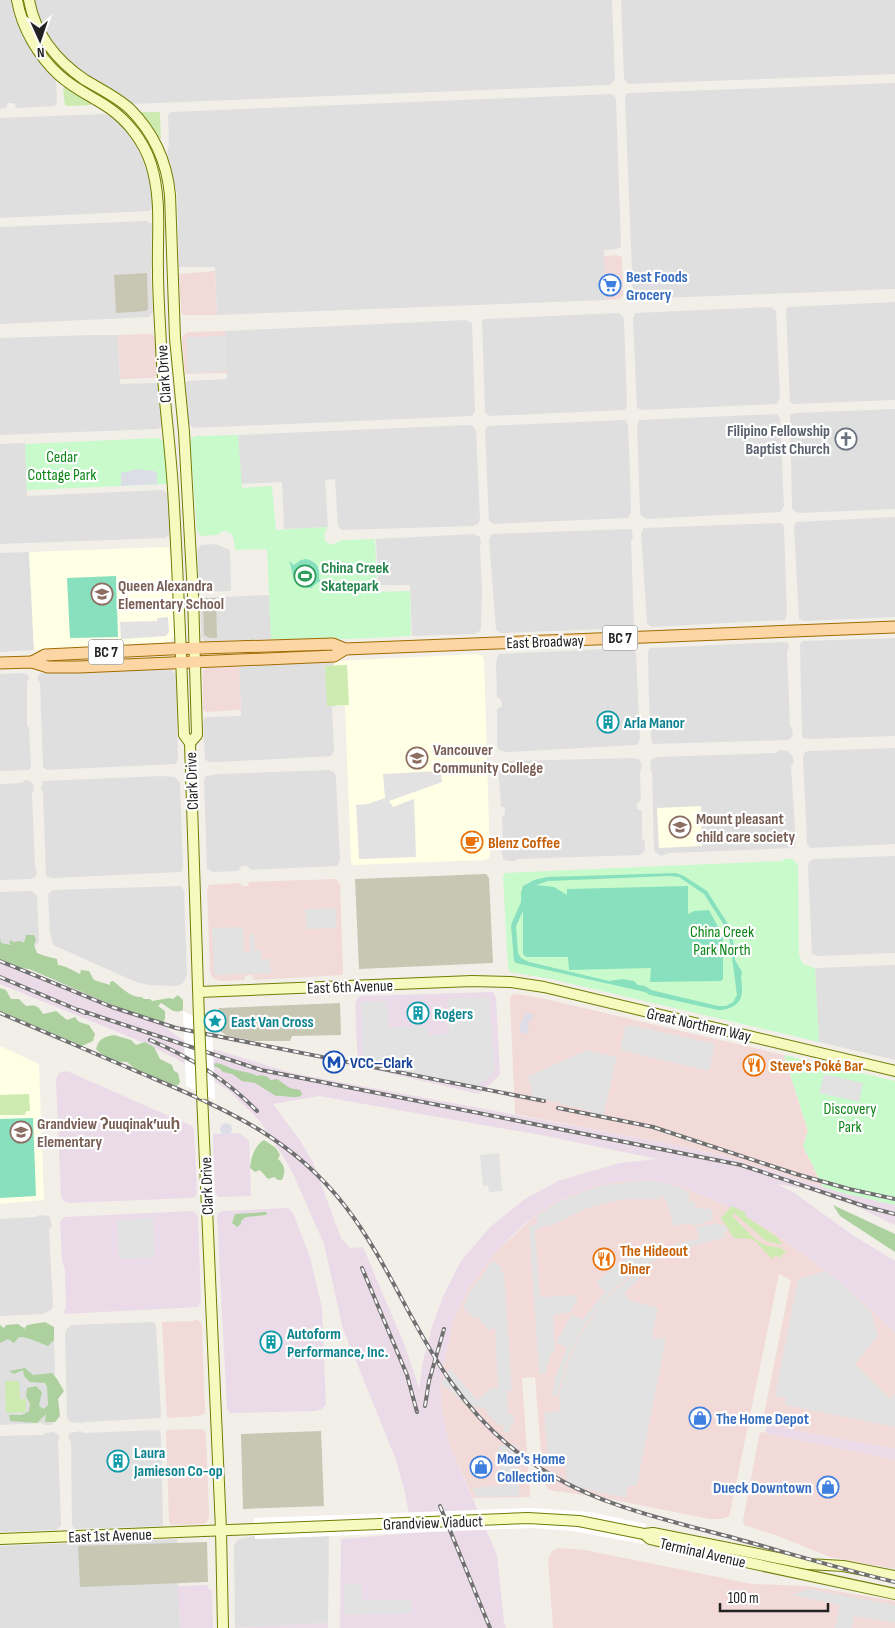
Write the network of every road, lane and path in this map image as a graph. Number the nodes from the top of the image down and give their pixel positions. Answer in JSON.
{"nodes":[{"id":1,"x":18,"y":0,"type":"edge"},
{"id":2,"x":29,"y":0,"type":"edge"},
{"id":3,"x":895,"y":627,"type":"edge"},
{"id":4,"x":195,"y":648,"type":"junction"},
{"id":5,"x":181,"y":649,"type":"junction"},
{"id":6,"x":345,"y":649,"type":"junction"},
{"id":7,"x":32,"y":662,"type":"junction"},
{"id":8,"x":195,"y":662,"type":"junction"},
{"id":9,"x":0,"y":663,"type":"edge"},
{"id":10,"x":181,"y":663,"type":"junction"},
{"id":11,"x":190,"y":743,"type":"junction"},
{"id":12,"x":502,"y":982,"type":"joint"},
{"id":13,"x":199,"y":992,"type":"junction"},
{"id":14,"x":895,"y":1071,"type":"edge"},
{"id":15,"x":221,"y":1530,"type":"junction"},
{"id":16,"x":644,"y":1534,"type":"junction"},
{"id":17,"x":0,"y":1539,"type":"edge"},
{"id":18,"x":895,"y":1576,"type":"edge"},
{"id":19,"x":895,"y":1594,"type":"edge"},
{"id":20,"x":223,"y":1628,"type":"edge"}],
"edges":[{"from":1,"to":5,"type":"main road","name":"Clark Drive"},
{"from":2,"to":4,"type":"main road","name":"Clark Drive"},
{"from":3,"to":6,"type":"main road","name":"East Broadway","number":"BC 7"},
{"from":4,"to":5,"type":"main road","name":"East Broadway","number":"BC 7"},
{"from":4,"to":6,"type":"main road","name":"East Broadway","number":"BC 7"},
{"from":4,"to":8,"type":"main road","name":"Clark Drive"},
{"from":5,"to":7,"type":"main road","name":"East Broadway","number":"BC 7"},
{"from":5,"to":10,"type":"main road","name":"Clark Drive"},
{"from":6,"to":8,"type":"main road","name":"East Broadway","number":"BC 7"},
{"from":7,"to":9,"type":"main road","name":"East Broadway","number":"BC 7"},
{"from":7,"to":10,"type":"main road","name":"East Broadway","number":"BC 7"},
{"from":8,"to":10,"type":"main road","name":"East Broadway","number":"BC 7"},
{"from":8,"to":11,"type":"main road","name":"Clark Drive"},
{"from":10,"to":11,"type":"main road","name":"Clark Drive"},
{"from":11,"to":13,"type":"main road","name":"Clark Drive"},
{"from":12,"to":13,"type":"main road","name":"East 6th Avenue"},
{"from":12,"to":14,"type":"main road","name":"Great Northern Way"},
{"from":13,"to":15,"type":"main road","name":"Clark Drive","bridge":true},
{"from":15,"to":16,"type":"main road","name":"Grandview Viaduct","bridge":true},
{"from":15,"to":17,"type":"main road","name":"East 1st Avenue"},
{"from":15,"to":20,"type":"main road","name":"Clark Drive"},
{"from":16,"to":18,"type":"main road","name":"Terminal Avenue"},
{"from":16,"to":19,"type":"main road","name":"Terminal Avenue"}]}
